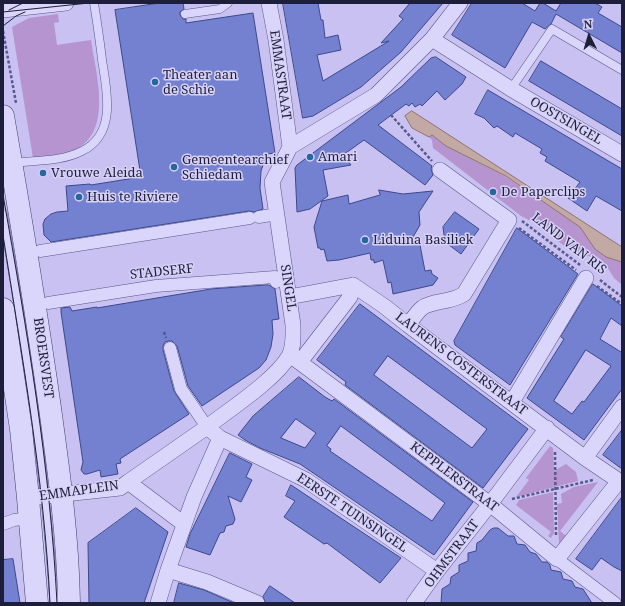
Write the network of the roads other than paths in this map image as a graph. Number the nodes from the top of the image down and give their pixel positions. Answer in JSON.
{"nodes":[{"id":1,"x":66,"y":3,"type":"edge"},
{"id":2,"x":94,"y":3,"type":"edge"},
{"id":3,"x":228,"y":3,"type":"edge"},
{"id":4,"x":270,"y":3,"type":"edge"},
{"id":5,"x":460,"y":3,"type":"edge"},
{"id":6,"x":3,"y":10,"type":"edge"},
{"id":7,"x":185,"y":14,"type":"dead end"},
{"id":8,"x":432,"y":39,"type":"junction"},
{"id":9,"x":622,"y":70,"type":"edge"},
{"id":10,"x":511,"y":88,"type":"junction"},
{"id":11,"x":3,"y":116,"type":"edge"},
{"id":12,"x":290,"y":147,"type":"junction"},
{"id":13,"x":622,"y":154,"type":"edge"},
{"id":14,"x":11,"y":163,"type":"junction"},
{"id":15,"x":440,"y":170,"type":"road end"},
{"id":16,"x":3,"y":214,"type":"edge"},
{"id":17,"x":276,"y":214,"type":"junction"},
{"id":18,"x":40,"y":251,"type":"dead end"},
{"id":19,"x":588,"y":274,"type":"road end"},
{"id":20,"x":353,"y":285,"type":"junction"},
{"id":21,"x":282,"y":288,"type":"junction"},
{"id":22,"x":48,"y":303,"type":"dead end"},
{"id":23,"x":3,"y":309,"type":"edge"},
{"id":24,"x":408,"y":325,"type":"junction"},
{"id":25,"x":170,"y":348,"type":"dead end"},
{"id":26,"x":295,"y":358,"type":"junction"},
{"id":27,"x":512,"y":402,"type":"junction"},
{"id":28,"x":622,"y":407,"type":"edge"},
{"id":29,"x":207,"y":427,"type":"junction"},
{"id":30,"x":550,"y":431,"type":"junction"},
{"id":31,"x":220,"y":438,"type":"junction"},
{"id":32,"x":585,"y":458,"type":"junction"},
{"id":33,"x":617,"y":480,"type":"edge"},
{"id":34,"x":128,"y":482,"type":"junction"},
{"id":35,"x":490,"y":504,"type":"junction"},
{"id":36,"x":26,"y":510,"type":"edge"},
{"id":37,"x":184,"y":524,"type":"junction"},
{"id":38,"x":557,"y":559,"type":"junction"},
{"id":39,"x":168,"y":570,"type":"junction"},
{"id":40,"x":438,"y":571,"type":"junction"},
{"id":41,"x":37,"y":603,"type":"edge"},
{"id":42,"x":54,"y":603,"type":"edge"},
{"id":43,"x":70,"y":603,"type":"edge"},
{"id":44,"x":158,"y":603,"type":"edge"},
{"id":45,"x":257,"y":603,"type":"edge"},
{"id":46,"x":414,"y":603,"type":"edge"},
{"id":47,"x":615,"y":603,"type":"edge"}],
"edges":[{"from":1,"to":6,"type":"street"},
{"from":2,"to":14,"type":"lane"},
{"from":3,"to":7,"type":"lane"},
{"from":4,"to":12,"type":"street","name":"EMMASTRAAT"},
{"from":5,"to":8,"type":"street"},
{"from":8,"to":10,"type":"street","name":"OOSTSINGEL"},
{"from":8,"to":12,"type":"street"},
{"from":9,"to":10,"type":"lane"},
{"from":10,"to":13,"type":"street","name":"OOSTSINGEL"},
{"from":11,"to":14,"type":"main road","name":"BROERSVEST"},
{"from":12,"to":17,"type":"street","name":"SINGEL"},
{"from":14,"to":36,"type":"main road","name":"BROERSVEST"},
{"from":15,"to":24,"type":"street"},
{"from":16,"to":36,"type":"lane","name":"BROERSVEST"},
{"from":17,"to":18,"type":"street"},
{"from":17,"to":21,"type":"street","name":"SINGEL"},
{"from":19,"to":27,"type":"street"},
{"from":20,"to":21,"type":"street"},
{"from":20,"to":24,"type":"street","name":"LAURENS COSTERSTRAAT"},
{"from":20,"to":26,"type":"street","name":"SINGEL"},
{"from":21,"to":22,"type":"street","name":"STADSERF"},
{"from":21,"to":26,"type":"street","name":"SINGEL"},
{"from":23,"to":36,"type":"main road","name":"BROERSVEST"},
{"from":24,"to":27,"type":"street","name":"LAURENS COSTERSTRAAT"},
{"from":25,"to":29,"type":"street"},
{"from":26,"to":29,"type":"street","name":"SINGEL"},
{"from":26,"to":35,"type":"street","name":"KEPPLERSTRAAT"},
{"from":27,"to":30,"type":"street","name":"LAURENS COSTERSTRAAT"},
{"from":28,"to":32,"type":"street"},
{"from":29,"to":31,"type":"street"},
{"from":29,"to":34,"type":"street","name":"EMMAPLEIN"},
{"from":30,"to":32,"type":"street","name":"LAURENS COSTERSTRAAT"},
{"from":30,"to":35,"type":"street","name":"OHMSTRAAT"},
{"from":31,"to":37,"type":"street"},
{"from":31,"to":40,"type":"street","name":"EERSTE TUINSINGEL"},
{"from":32,"to":33,"type":"street","name":"LAURENS COSTERSTRAAT"},
{"from":33,"to":38,"type":"street"},
{"from":34,"to":36,"type":"street","name":"EMMAPLEIN"},
{"from":34,"to":37,"type":"street","name":"EMMAPLEIN"},
{"from":35,"to":38,"type":"street","name":"KEPPLERSTRAAT"},
{"from":35,"to":40,"type":"street","name":"OHMSTRAAT"},
{"from":36,"to":41,"type":"main road","name":"BROERSVEST"},
{"from":36,"to":42,"type":"lane","name":"BROERSVEST"},
{"from":36,"to":43,"type":"main road","name":"BROERSVEST"},
{"from":37,"to":39,"type":"street"},
{"from":38,"to":47,"type":"street","name":"KEPPLERSTRAAT"},
{"from":39,"to":44,"type":"street"},
{"from":39,"to":45,"type":"street"},
{"from":40,"to":46,"type":"street","name":"OHMSTRAAT"}]}
